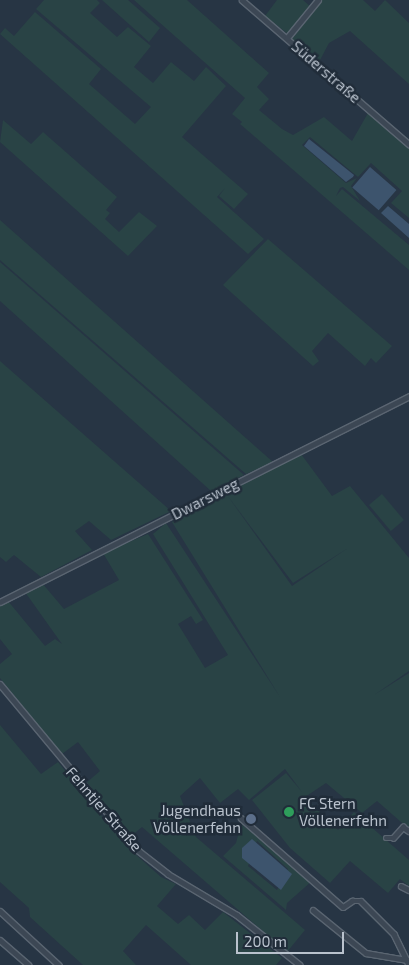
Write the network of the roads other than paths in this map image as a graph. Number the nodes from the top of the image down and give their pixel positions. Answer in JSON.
{"nodes":[{"id":1,"x":242,"y":0,"type":"edge"},
{"id":2,"x":318,"y":0,"type":"edge"},
{"id":3,"x":287,"y":38,"type":"junction"},
{"id":4,"x":409,"y":144,"type":"edge"},
{"id":5,"x":409,"y":396,"type":"edge"},
{"id":6,"x":0,"y":602,"type":"edge"},
{"id":7,"x":0,"y":684,"type":"edge"},
{"id":8,"x":241,"y":818,"type":"dead end"},
{"id":9,"x":409,"y":831,"type":"edge"},
{"id":10,"x":386,"y":838,"type":"dead end"},
{"id":11,"x":401,"y":886,"type":"dead end"},
{"id":12,"x":409,"y":890,"type":"edge"},
{"id":13,"x":313,"y":910,"type":"dead end"},
{"id":14,"x":0,"y":912,"type":"edge"},
{"id":15,"x":0,"y":940,"type":"edge"},
{"id":16,"x":408,"y":962,"type":"edge"},
{"id":17,"x":29,"y":965,"type":"edge"},
{"id":18,"x":60,"y":965,"type":"edge"},
{"id":19,"x":300,"y":965,"type":"edge"}],
"edges":[{"from":1,"to":3,"type":"street","name":"Süderstraße"},
{"from":2,"to":3,"type":"street"},
{"from":3,"to":4,"type":"street","name":"Süderstraße"},
{"from":5,"to":6,"type":"street","name":"Dwarsweg"},
{"from":7,"to":19,"type":"street","name":"Fehntjer Straße"},
{"from":8,"to":16,"type":"street"},
{"from":9,"to":10,"type":"street"},
{"from":11,"to":12,"type":"street"},
{"from":13,"to":16,"type":"street"},
{"from":14,"to":18,"type":"street"},
{"from":15,"to":17,"type":"street"}]}
